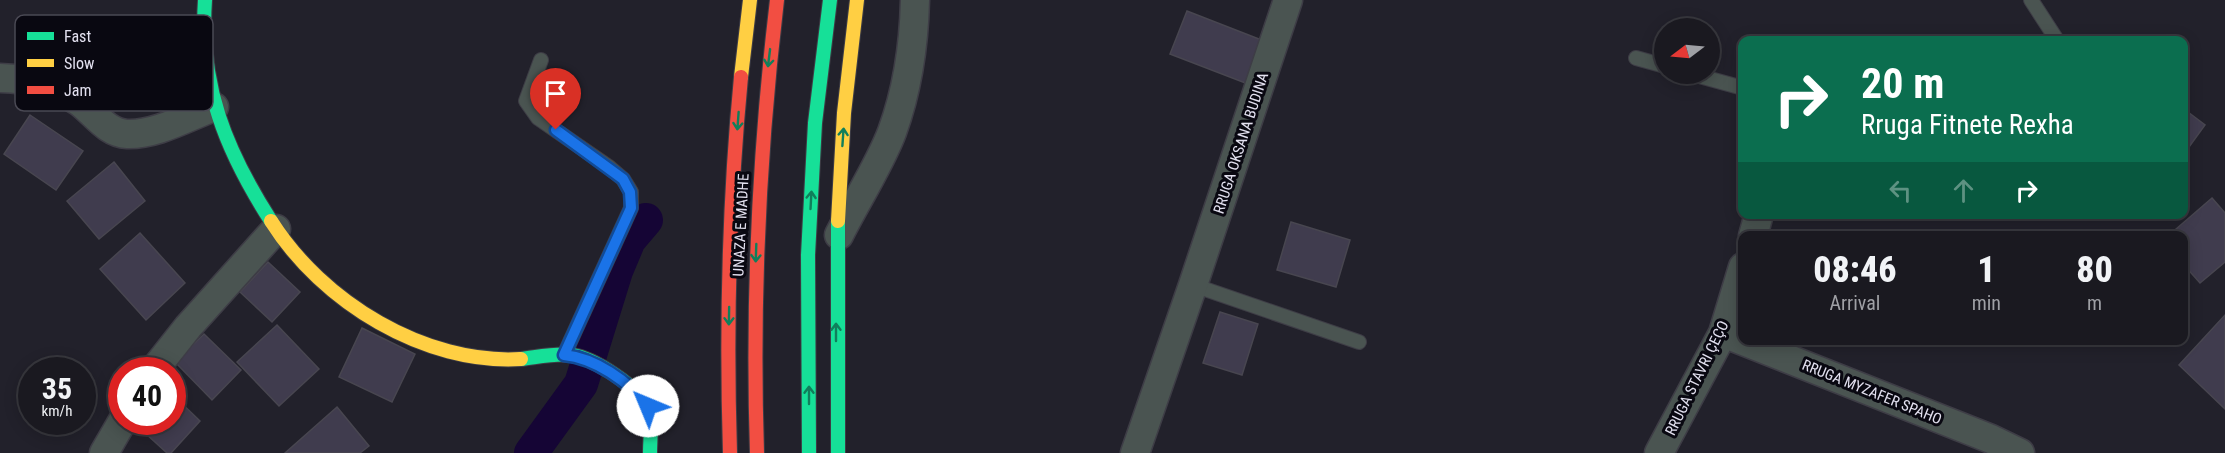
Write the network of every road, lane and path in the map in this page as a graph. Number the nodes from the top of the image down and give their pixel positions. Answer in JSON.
{"nodes":[{"id":1,"x":205,"y":0,"type":"edge"},
{"id":2,"x":750,"y":0,"type":"edge"},
{"id":3,"x":777,"y":0,"type":"edge"},
{"id":4,"x":830,"y":0,"type":"edge"},
{"id":5,"x":857,"y":0,"type":"edge"},
{"id":6,"x":915,"y":0,"type":"edge"},
{"id":7,"x":1288,"y":0,"type":"edge"},
{"id":8,"x":2031,"y":0,"type":"edge"},
{"id":9,"x":205,"y":15,"type":"edge"},
{"id":10,"x":2054,"y":36,"type":"edge"},
{"id":11,"x":1636,"y":58,"type":"dead end"},
{"id":12,"x":541,"y":60,"type":"dead end"},
{"id":13,"x":1654,"y":63,"type":"edge"},
{"id":14,"x":0,"y":78,"type":"edge"},
{"id":15,"x":15,"y":79,"type":"edge"},
{"id":16,"x":1720,"y":82,"type":"edge"},
{"id":17,"x":1738,"y":87,"type":"edge"},
{"id":18,"x":213,"y":101,"type":"edge"},
{"id":19,"x":214,"y":107,"type":"joint"},
{"id":20,"x":90,"y":111,"type":"edge"},
{"id":21,"x":203,"y":111,"type":"edge"},
{"id":22,"x":276,"y":229,"type":"junction"},
{"id":23,"x":839,"y":235,"type":"junction"},
{"id":24,"x":1738,"y":284,"type":"edge"},
{"id":25,"x":1193,"y":285,"type":"junction"},
{"id":26,"x":1723,"y":333,"type":"junction"},
{"id":27,"x":1738,"y":339,"type":"edge"},
{"id":28,"x":1359,"y":342,"type":"dead end"},
{"id":29,"x":1753,"y":345,"type":"edge"},
{"id":30,"x":564,"y":355,"type":"junction"},
{"id":31,"x":164,"y":357,"type":"edge"},
{"id":32,"x":114,"y":435,"type":"edge"},
{"id":33,"x":104,"y":453,"type":"edge"},
{"id":34,"x":650,"y":453,"type":"edge"},
{"id":35,"x":730,"y":453,"type":"edge"},
{"id":36,"x":757,"y":453,"type":"edge"},
{"id":37,"x":809,"y":453,"type":"edge"},
{"id":38,"x":838,"y":453,"type":"edge"},
{"id":39,"x":1135,"y":453,"type":"edge"},
{"id":40,"x":1659,"y":453,"type":"edge"},
{"id":41,"x":2020,"y":453,"type":"edge"}],
"edges":[{"from":1,"to":9,"type":"main road"},
{"from":2,"to":35,"type":"main road","one_way":true},
{"from":3,"to":36,"type":"main road","name":"UNAZA E MADHE","one_way":true},
{"from":37,"to":4,"type":"main road","one_way":true},
{"from":23,"to":5,"type":"main road","one_way":true},
{"from":6,"to":23,"type":"street"},
{"from":7,"to":25,"type":"street","name":"RRUGA OKSANA BUDINA"},
{"from":8,"to":10,"type":"lane"},
{"from":11,"to":13,"type":"lane"},
{"from":12,"to":30,"type":"lane"},
{"from":14,"to":15,"type":"street"},
{"from":16,"to":17,"type":"lane"},
{"from":18,"to":19,"type":"main road"},
{"from":19,"to":22,"type":"main road"},
{"from":20,"to":21,"type":"street"},
{"from":22,"to":30,"type":"main road"},
{"from":22,"to":31,"type":"street"},
{"from":38,"to":23,"type":"main road","one_way":true},
{"from":24,"to":26,"type":"street","name":"RRUGA STAVRI ÇEÇO"},
{"from":25,"to":28,"type":"lane"},
{"from":25,"to":39,"type":"street","name":"RRUGA OKSANA BUDINA"},
{"from":26,"to":27,"type":"street","name":"RRUGA MYZAFER SPAHO"},
{"from":26,"to":40,"type":"street","name":"RRUGA STAVRI ÇEÇO"},
{"from":29,"to":41,"type":"street","name":"RRUGA MYZAFER SPAHO"},
{"from":30,"to":34,"type":"main road"},
{"from":32,"to":33,"type":"street"}]}
